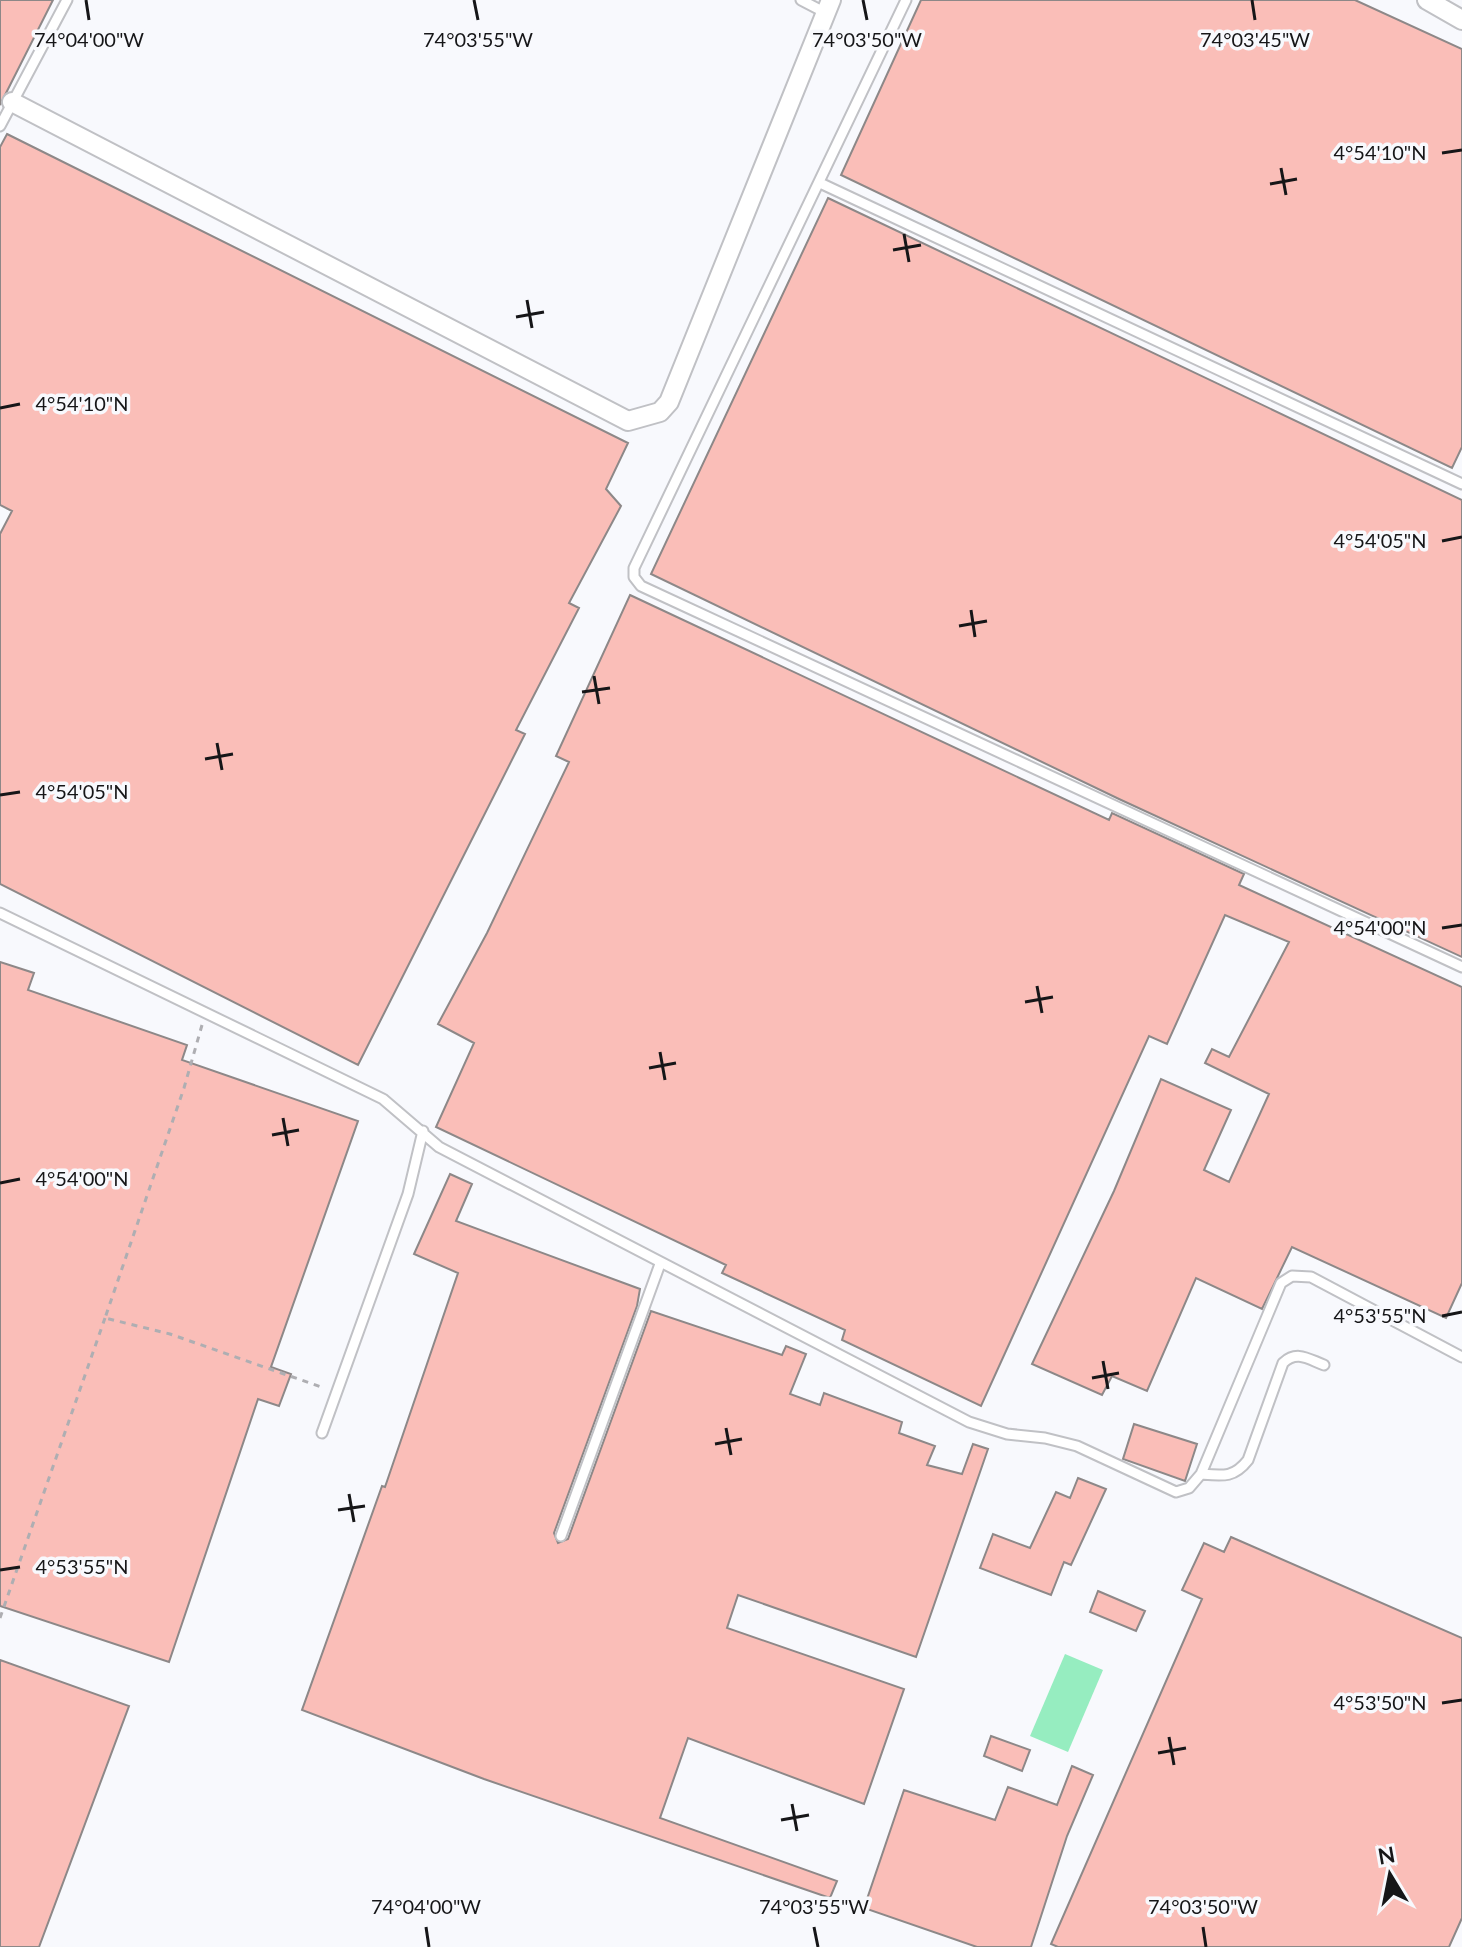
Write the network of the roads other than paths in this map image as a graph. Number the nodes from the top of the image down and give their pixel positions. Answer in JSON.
{"nodes":[{"id":1,"x":67,"y":0,"type":"edge"},
{"id":2,"x":801,"y":0,"type":"edge"},
{"id":3,"x":906,"y":0,"type":"edge"},
{"id":4,"x":1427,"y":0,"type":"edge"},
{"id":5,"x":828,"y":7,"type":"edge"},
{"id":6,"x":1462,"y":20,"type":"edge"},
{"id":7,"x":6,"y":99,"type":"edge"},
{"id":8,"x":0,"y":126,"type":"edge"},
{"id":9,"x":820,"y":183,"type":"junction"},
{"id":10,"x":1462,"y":484,"type":"edge"},
{"id":11,"x":0,"y":913,"type":"edge"},
{"id":12,"x":1462,"y":967,"type":"edge"},
{"id":13,"x":423,"y":1131,"type":"junction"},
{"id":14,"x":660,"y":1264,"type":"junction"},
{"id":15,"x":1462,"y":1355,"type":"edge"},
{"id":16,"x":1324,"y":1365,"type":"dead end"},
{"id":17,"x":322,"y":1433,"type":"dead end"},
{"id":18,"x":1201,"y":1474,"type":"junction"},
{"id":19,"x":561,"y":1536,"type":"dead end"}],
"edges":[{"from":1,"to":7,"type":"lane"},
{"from":2,"to":5,"type":"lane"},
{"from":3,"to":9,"type":"lane"},
{"from":4,"to":6,"type":"street"},
{"from":5,"to":7,"type":"street"},
{"from":7,"to":8,"type":"lane"},
{"from":9,"to":10,"type":"lane"},
{"from":9,"to":12,"type":"lane"},
{"from":11,"to":13,"type":"lane"},
{"from":13,"to":14,"type":"lane"},
{"from":13,"to":17,"type":"lane"},
{"from":14,"to":18,"type":"lane"},
{"from":14,"to":19,"type":"lane"},
{"from":15,"to":18,"type":"lane"},
{"from":16,"to":18,"type":"lane"}]}
